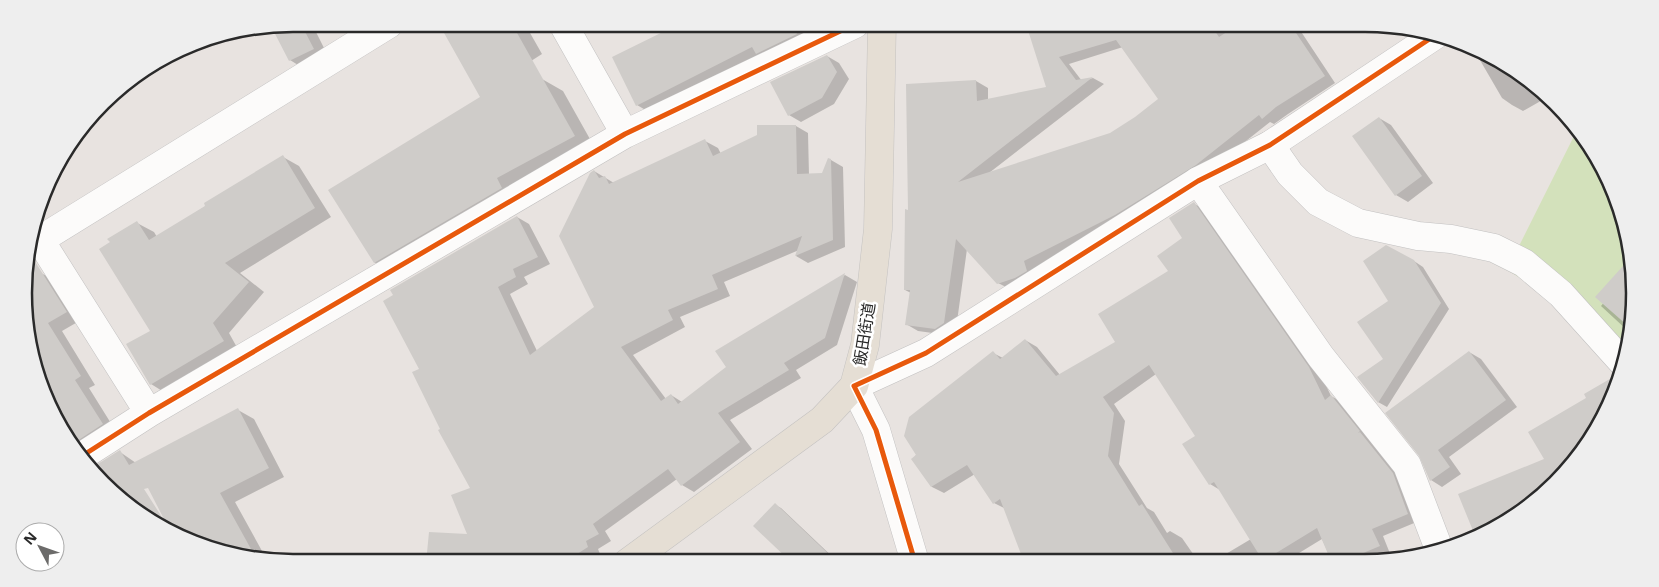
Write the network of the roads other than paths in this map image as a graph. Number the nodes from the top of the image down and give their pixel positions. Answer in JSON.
{"nodes":[{"id":1,"x":376,"y":32,"type":"edge"},
{"id":2,"x":567,"y":32,"type":"edge"},
{"id":3,"x":838,"y":32,"type":"edge"},
{"id":4,"x":882,"y":32,"type":"edge"},
{"id":5,"x":1428,"y":40,"type":"edge"},
{"id":6,"x":624,"y":134,"type":"junction"},
{"id":7,"x":1270,"y":145,"type":"junction"},
{"id":8,"x":1198,"y":181,"type":"junction"},
{"id":9,"x":38,"y":241,"type":"edge"},
{"id":10,"x":37,"y":246,"type":"edge"},
{"id":11,"x":1619,"y":358,"type":"edge"},
{"id":12,"x":854,"y":386,"type":"junction"},
{"id":13,"x":150,"y":413,"type":"junction"},
{"id":14,"x":87,"y":453,"type":"edge"},
{"id":15,"x":1437,"y":545,"type":"edge"},
{"id":16,"x":638,"y":554,"type":"edge"},
{"id":17,"x":913,"y":554,"type":"edge"}],
"edges":[{"from":1,"to":9,"type":"street"},
{"from":2,"to":6,"type":"street"},
{"from":3,"to":6,"type":"street"},
{"from":4,"to":12,"type":"main road","name":"飯田街道"},
{"from":5,"to":7,"type":"street"},
{"from":6,"to":13,"type":"street"},
{"from":7,"to":8,"type":"street"},
{"from":7,"to":11,"type":"street"},
{"from":8,"to":12,"type":"street"},
{"from":8,"to":15,"type":"street"},
{"from":10,"to":13,"type":"street"},
{"from":12,"to":16,"type":"main road","name":"飯田街道"},
{"from":12,"to":17,"type":"street"},
{"from":13,"to":14,"type":"street"}]}
